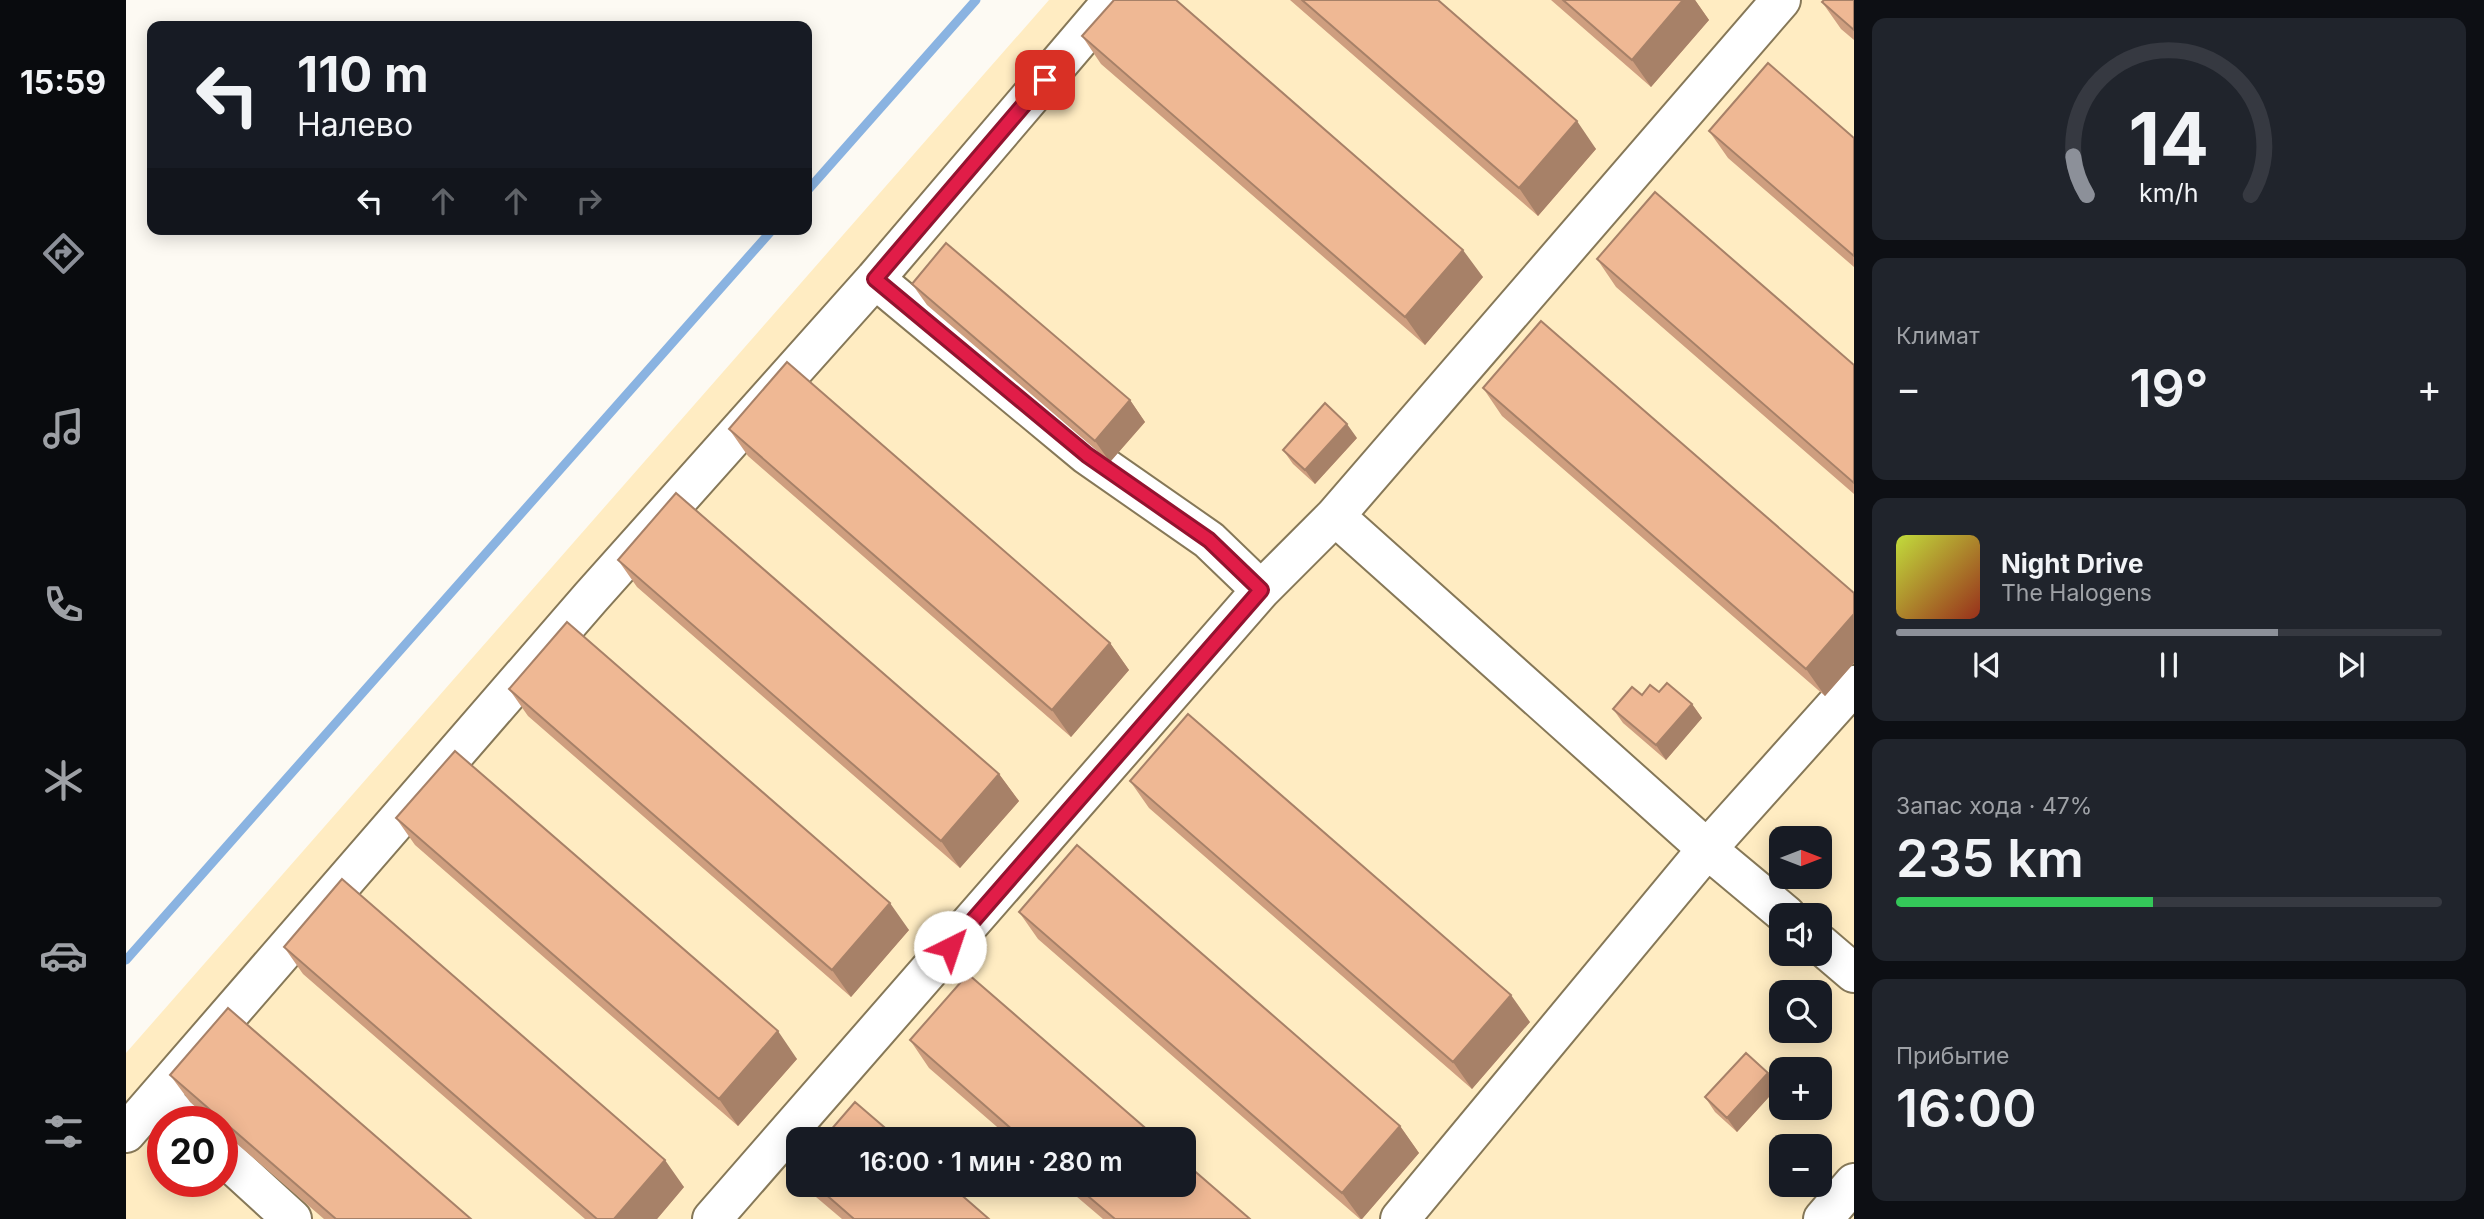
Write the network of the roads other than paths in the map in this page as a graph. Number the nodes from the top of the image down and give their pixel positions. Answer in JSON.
{"nodes":[{"id":1,"x":1114,"y":0,"type":"edge"},
{"id":2,"x":1781,"y":0,"type":"edge"},
{"id":3,"x":875,"y":279,"type":"junction"},
{"id":4,"x":1335,"y":516,"type":"junction"},
{"id":5,"x":1261,"y":590,"type":"junction"},
{"id":6,"x":1854,"y":685,"type":"edge"},
{"id":7,"x":1707,"y":849,"type":"junction"},
{"id":8,"x":1772,"y":903,"type":"edge"},
{"id":9,"x":1832,"y":954,"type":"edge"},
{"id":10,"x":1854,"y":973,"type":"edge"},
{"id":11,"x":175,"y":1106,"type":"edge"},
{"id":12,"x":147,"y":1122,"type":"edge"},
{"id":13,"x":126,"y":1133,"type":"edge"},
{"id":14,"x":238,"y":1170,"type":"edge"},
{"id":15,"x":1854,"y":1184,"type":"edge"},
{"id":16,"x":292,"y":1219,"type":"edge"},
{"id":17,"x":712,"y":1219,"type":"edge"},
{"id":18,"x":1400,"y":1219,"type":"edge"},
{"id":19,"x":1823,"y":1219,"type":"edge"}],
"edges":[{"from":1,"to":3,"type":"lane"},
{"from":2,"to":4,"type":"lane"},
{"from":3,"to":5,"type":"lane"},
{"from":3,"to":11,"type":"lane"},
{"from":4,"to":5,"type":"lane"},
{"from":4,"to":7,"type":"lane"},
{"from":5,"to":17,"type":"lane"},
{"from":6,"to":7,"type":"lane"},
{"from":7,"to":8,"type":"lane"},
{"from":7,"to":18,"type":"lane"},
{"from":9,"to":10,"type":"lane"},
{"from":12,"to":13,"type":"lane"},
{"from":14,"to":16,"type":"lane"},
{"from":15,"to":19,"type":"lane"}]}
